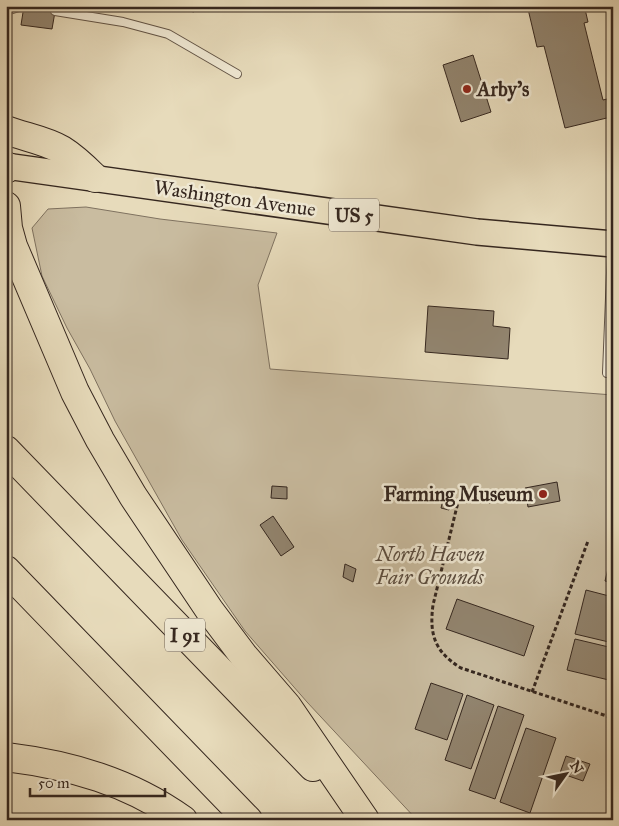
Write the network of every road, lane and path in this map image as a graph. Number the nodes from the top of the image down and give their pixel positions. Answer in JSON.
{"nodes":[{"id":1,"x":22,"y":6,"type":"edge"},
{"id":2,"x":6,"y":11,"type":"edge"},
{"id":3,"x":55,"y":11,"type":"dead end"},
{"id":4,"x":237,"y":74,"type":"dead end"},
{"id":5,"x":6,"y":130,"type":"edge"},
{"id":6,"x":6,"y":168,"type":"edge"},
{"id":7,"x":95,"y":178,"type":"junction"},
{"id":8,"x":6,"y":206,"type":"edge"},
{"id":9,"x":612,"y":244,"type":"edge"},
{"id":10,"x":611,"y":305,"type":"edge"},
{"id":11,"x":611,"y":325,"type":"edge"},
{"id":12,"x":610,"y":351,"type":"edge"},
{"id":13,"x":608,"y":373,"type":"dead end"},
{"id":14,"x":6,"y":450,"type":"edge"},
{"id":15,"x":459,"y":498,"type":"dead end"},
{"id":16,"x":588,"y":542,"type":"dead end"},
{"id":17,"x":6,"y":570,"type":"edge"},
{"id":18,"x":532,"y":692,"type":"junction"},
{"id":19,"x":613,"y":718,"type":"edge"},
{"id":20,"x":6,"y":757,"type":"edge"},
{"id":21,"x":183,"y":820,"type":"edge"},
{"id":22,"x":248,"y":820,"type":"edge"},
{"id":23,"x":365,"y":820,"type":"edge"}],
"edges":[{"from":1,"to":2,"type":"lane"},
{"from":3,"to":4,"type":"lane"},
{"from":5,"to":7,"type":"highway"},
{"from":6,"to":7,"type":"main road","name":"Washington Avenue","number":"US 5"},
{"from":7,"to":9,"type":"main road","name":"Washington Avenue","number":"US 5"},
{"from":8,"to":23,"type":"highway"},
{"from":9,"to":10,"type":"lane"},
{"from":10,"to":11,"type":"lane"},
{"from":11,"to":12,"type":"lane"},
{"from":12,"to":13,"type":"lane"},
{"from":14,"to":23,"type":"highway","number":"I 91"},
{"from":15,"to":18,"type":"path"},
{"from":16,"to":18,"type":"path"},
{"from":17,"to":22,"type":"highway"},
{"from":18,"to":19,"type":"path"},
{"from":20,"to":21,"type":"highway"}]}
